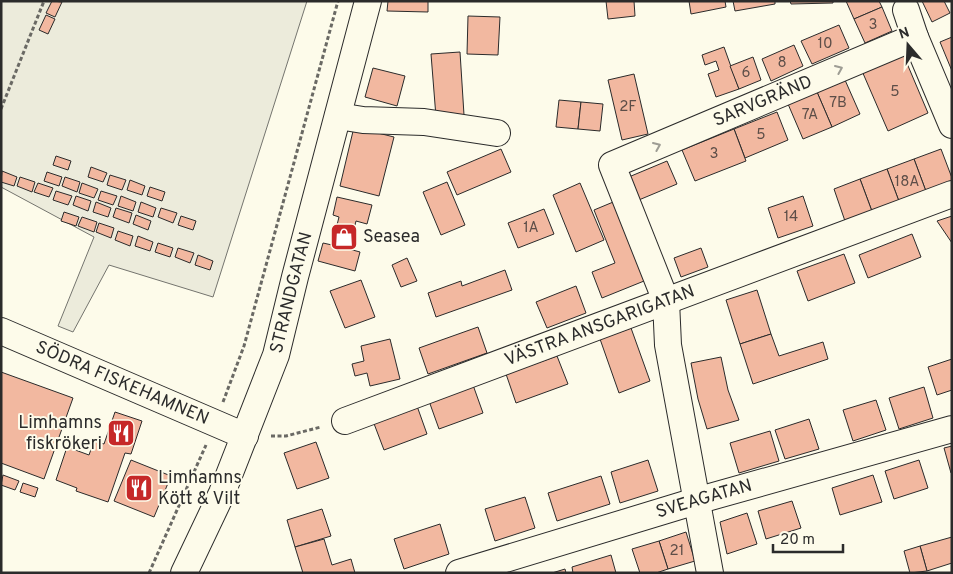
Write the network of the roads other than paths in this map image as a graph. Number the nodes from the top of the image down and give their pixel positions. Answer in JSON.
{"nodes":[{"id":1,"x":368,"y":1,"type":"edge"},
{"id":2,"x":906,"y":10,"type":"dead end"},
{"id":3,"x":915,"y":37,"type":"junction"},
{"id":4,"x":338,"y":116,"type":"junction"},
{"id":5,"x":952,"y":125,"type":"edge"},
{"id":6,"x":497,"y":133,"type":"dead end"},
{"id":7,"x":952,"y":194,"type":"edge"},
{"id":8,"x":666,"y":301,"type":"junction"},
{"id":9,"x":1,"y":331,"type":"edge"},
{"id":10,"x":345,"y":421,"type":"road end"},
{"id":11,"x":952,"y":429,"type":"edge"},
{"id":12,"x":245,"y":436,"type":"junction"},
{"id":13,"x":696,"y":501,"type":"junction"},
{"id":14,"x":184,"y":573,"type":"edge"},
{"id":15,"x":459,"y":573,"type":"edge"},
{"id":16,"x":710,"y":573,"type":"edge"}],
"edges":[{"from":1,"to":4,"type":"street","name":"STRANDGATAN"},
{"from":2,"to":3,"type":"street"},
{"from":3,"to":5,"type":"street"},
{"from":8,"to":3,"type":"street","name":"SARVGRÄND","one_way":true},
{"from":4,"to":6,"type":"street"},
{"from":4,"to":12,"type":"street","name":"STRANDGATAN"},
{"from":7,"to":8,"type":"street","name":"VÄSTRA ANSGARIGATAN"},
{"from":8,"to":10,"type":"street","name":"VÄSTRA ANSGARIGATAN"},
{"from":8,"to":13,"type":"street"},
{"from":9,"to":12,"type":"street","name":"SÖDRA FISKEHAMNEN"},
{"from":11,"to":13,"type":"street","name":"SVEAGATAN"},
{"from":12,"to":14,"type":"street","name":"STRANDGATAN"},
{"from":13,"to":15,"type":"street","name":"SVEAGATAN"},
{"from":13,"to":16,"type":"street"}]}
